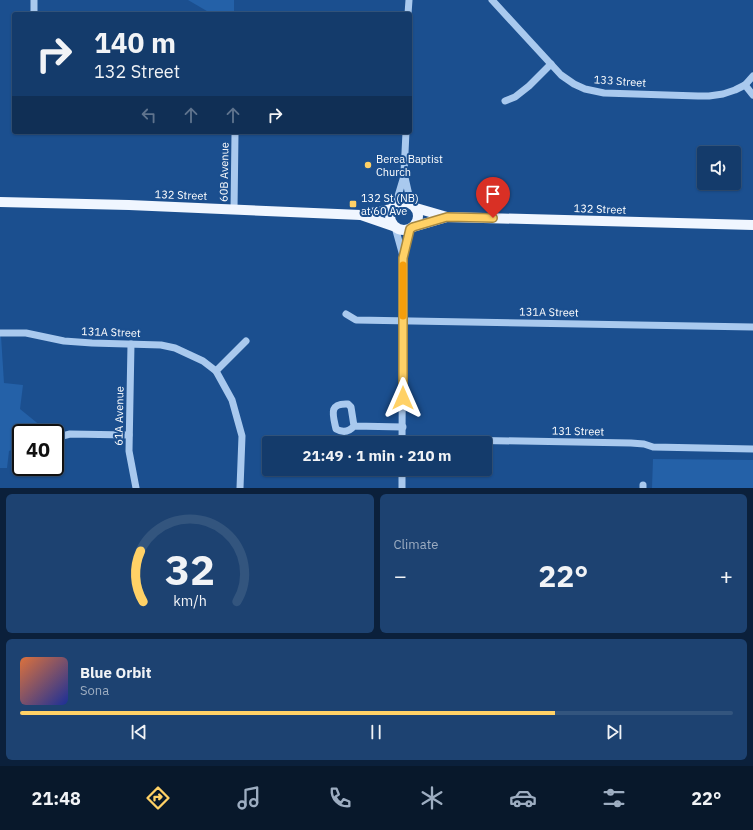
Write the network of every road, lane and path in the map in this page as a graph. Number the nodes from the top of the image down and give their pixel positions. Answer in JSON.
{"nodes":[{"id":1,"x":34,"y":0,"type":"edge"},
{"id":2,"x":409,"y":0,"type":"edge"},
{"id":3,"x":492,"y":0,"type":"edge"},
{"id":4,"x":34,"y":12,"type":"edge"},
{"id":5,"x":408,"y":12,"type":"edge"},
{"id":6,"x":551,"y":64,"type":"junction"},
{"id":7,"x":753,"y":76,"type":"edge"},
{"id":8,"x":745,"y":85,"type":"junction"},
{"id":9,"x":753,"y":95,"type":"edge"},
{"id":10,"x":505,"y":101,"type":"dead end"},
{"id":11,"x":235,"y":134,"type":"dead end"},
{"id":12,"x":406,"y":134,"type":"edge"},
{"id":13,"x":404,"y":174,"type":"junction"},
{"id":14,"x":0,"y":202,"type":"edge"},
{"id":15,"x":413,"y":206,"type":"junction"},
{"id":16,"x":393,"y":207,"type":"junction"},
{"id":17,"x":234,"y":210,"type":"junction"},
{"id":18,"x":362,"y":215,"type":"junction"},
{"id":19,"x":447,"y":217,"type":"junction"},
{"id":20,"x":753,"y":225,"type":"edge"},
{"id":21,"x":394,"y":226,"type":"junction"},
{"id":22,"x":412,"y":228,"type":"junction"},
{"id":23,"x":403,"y":258,"type":"junction"},
{"id":24,"x":346,"y":314,"type":"dead end"},
{"id":25,"x":403,"y":321,"type":"junction"},
{"id":26,"x":753,"y":327,"type":"edge"},
{"id":27,"x":0,"y":333,"type":"edge"},
{"id":28,"x":246,"y":341,"type":"dead end"},
{"id":29,"x":131,"y":344,"type":"junction"},
{"id":30,"x":216,"y":370,"type":"junction"},
{"id":31,"x":354,"y":426,"type":"dead end"},
{"id":32,"x":403,"y":426,"type":"junction"},
{"id":33,"x":64,"y":436,"type":"edge"},
{"id":34,"x":129,"y":436,"type":"junction"},
{"id":35,"x":402,"y":436,"type":"edge"},
{"id":36,"x":492,"y":442,"type":"edge"},
{"id":37,"x":753,"y":449,"type":"edge"},
{"id":38,"x":402,"y":476,"type":"edge"},
{"id":39,"x":136,"y":488,"type":"edge"},
{"id":40,"x":240,"y":488,"type":"edge"},
{"id":41,"x":402,"y":488,"type":"edge"}],
"edges":[{"from":1,"to":4,"type":"street"},
{"from":2,"to":5,"type":"street"},
{"from":3,"to":6,"type":"street","name":"133 Street"},
{"from":6,"to":8,"type":"street","name":"133 Street"},
{"from":6,"to":10,"type":"street"},
{"from":7,"to":8,"type":"street"},
{"from":8,"to":9,"type":"street"},
{"from":11,"to":17,"type":"street","name":"60B Avenue"},
{"from":12,"to":13,"type":"street"},
{"from":13,"to":15,"type":"street"},
{"from":13,"to":16,"type":"street"},
{"from":14,"to":17,"type":"main road","name":"132 Street"},
{"from":15,"to":16,"type":"main road"},
{"from":15,"to":19,"type":"main road","name":"132 Street"},
{"from":15,"to":22,"type":"main road"},
{"from":16,"to":18,"type":"main road","name":"132 Street"},
{"from":16,"to":21,"type":"main road"},
{"from":17,"to":18,"type":"main road","name":"132 Street"},
{"from":18,"to":21,"type":"main road","name":"132 Street"},
{"from":19,"to":20,"type":"main road","name":"132 Street"},
{"from":19,"to":22,"type":"main road","name":"132 Street"},
{"from":21,"to":22,"type":"main road"},
{"from":21,"to":23,"type":"street"},
{"from":22,"to":23,"type":"street"},
{"from":23,"to":25,"type":"street"},
{"from":24,"to":25,"type":"street","name":"131A Street"},
{"from":25,"to":26,"type":"street","name":"131A Street"},
{"from":25,"to":32,"type":"street"},
{"from":27,"to":29,"type":"street","name":"131A Street"},
{"from":28,"to":30,"type":"street"},
{"from":29,"to":30,"type":"street","name":"131A Street"},
{"from":29,"to":34,"type":"street","name":"61A Avenue"},
{"from":30,"to":40,"type":"street"},
{"from":31,"to":32,"type":"street"},
{"from":32,"to":35,"type":"street"},
{"from":33,"to":34,"type":"street"},
{"from":34,"to":39,"type":"street","name":"61A Avenue"},
{"from":36,"to":37,"type":"street","name":"131 Street"},
{"from":38,"to":41,"type":"street"}]}
